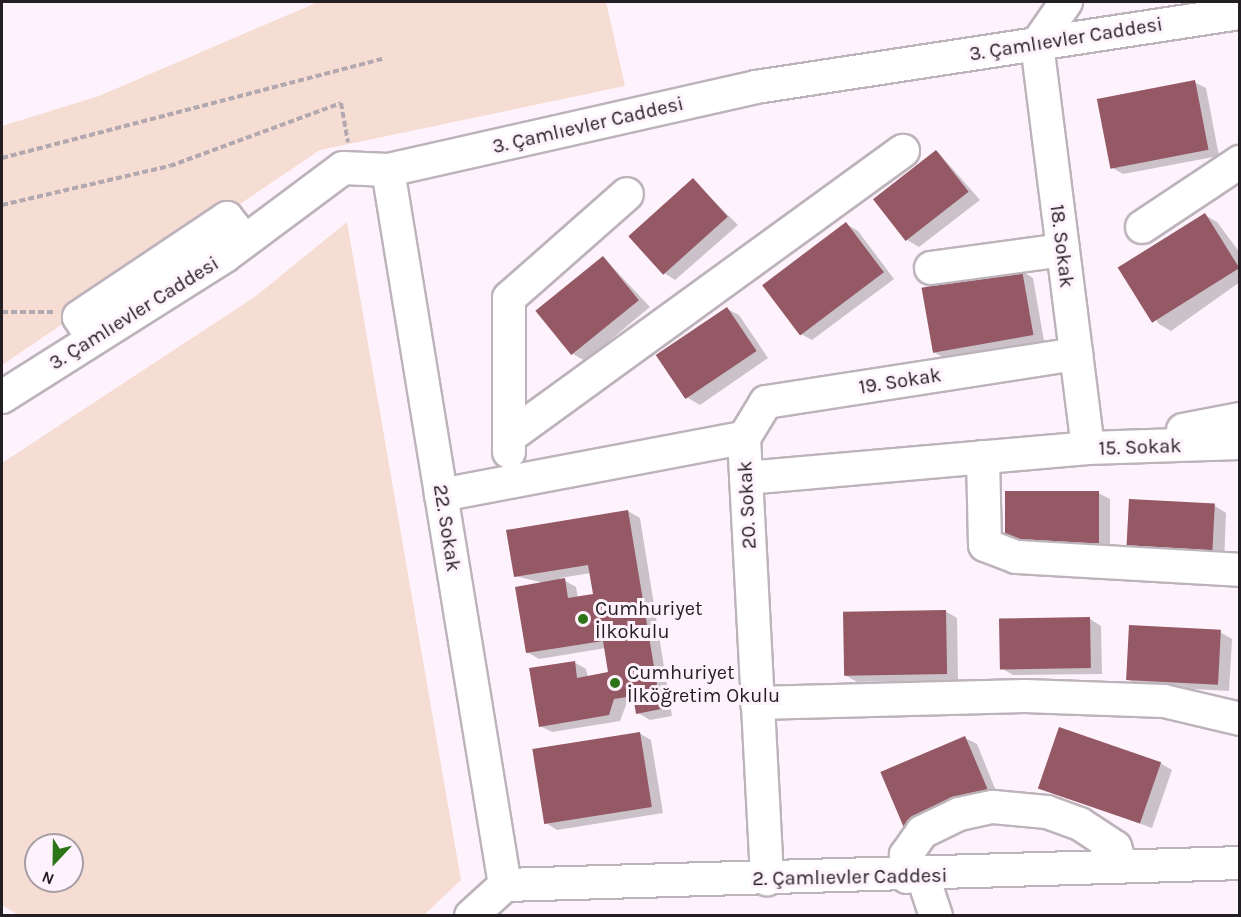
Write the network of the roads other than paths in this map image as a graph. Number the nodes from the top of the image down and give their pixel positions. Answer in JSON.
{"nodes":[{"id":1,"x":1066,"y":2,"type":"edge"},
{"id":2,"x":1239,"y":13,"type":"edge"},
{"id":3,"x":1037,"y":44,"type":"junction"},
{"id":4,"x":903,"y":151,"type":"dead end"},
{"id":5,"x":1239,"y":162,"type":"edge"},
{"id":6,"x":373,"y":169,"type":"junction"},
{"id":7,"x":627,"y":194,"type":"dead end"},
{"id":8,"x":1142,"y":227,"type":"dead end"},
{"id":9,"x":1063,"y":250,"type":"junction"},
{"id":10,"x":931,"y":268,"type":"dead end"},
{"id":11,"x":1076,"y":354,"type":"junction"},
{"id":12,"x":2,"y":397,"type":"edge"},
{"id":13,"x":1239,"y":418,"type":"edge"},
{"id":14,"x":509,"y":437,"type":"junction"},
{"id":15,"x":744,"y":438,"type":"junction"},
{"id":16,"x":1239,"y":443,"type":"edge"},
{"id":17,"x":1088,"y":448,"type":"junction"},
{"id":18,"x":983,"y":457,"type":"junction"},
{"id":19,"x":746,"y":478,"type":"junction"},
{"id":20,"x":509,"y":483,"type":"junction"},
{"id":21,"x":441,"y":495,"type":"junction"},
{"id":22,"x":1239,"y":570,"type":"edge"},
{"id":23,"x":756,"y":703,"type":"junction"},
{"id":24,"x":1239,"y":719,"type":"edge"},
{"id":25,"x":1239,"y":863,"type":"edge"},
{"id":26,"x":1121,"y":866,"type":"junction"},
{"id":27,"x":915,"y":877,"type":"junction"},
{"id":28,"x":767,"y":879,"type":"junction"},
{"id":29,"x":505,"y":885,"type":"junction"},
{"id":30,"x":471,"y":915,"type":"edge"},
{"id":31,"x":936,"y":915,"type":"edge"}],
"edges":[{"from":1,"to":3,"type":"street"},
{"from":2,"to":3,"type":"street","name":"3. Çamlıevler Caddesi"},
{"from":3,"to":6,"type":"street","name":"3. Çamlıevler Caddesi"},
{"from":3,"to":9,"type":"street","name":"18. Sokak"},
{"from":4,"to":14,"type":"street"},
{"from":5,"to":8,"type":"street"},
{"from":6,"to":12,"type":"street","name":"3. Çamlıevler Caddesi"},
{"from":6,"to":21,"type":"street","name":"22. Sokak"},
{"from":7,"to":14,"type":"street"},
{"from":9,"to":10,"type":"street"},
{"from":9,"to":11,"type":"street","name":"18. Sokak"},
{"from":11,"to":15,"type":"street","name":"19. Sokak"},
{"from":11,"to":17,"type":"street","name":"18. Sokak"},
{"from":13,"to":17,"type":"street","name":"15. Sokak"},
{"from":14,"to":20,"type":"street"},
{"from":15,"to":19,"type":"street","name":"20. Sokak"},
{"from":15,"to":20,"type":"street","name":"20. Sokak"},
{"from":16,"to":17,"type":"street","name":"15. Sokak"},
{"from":17,"to":18,"type":"street"},
{"from":18,"to":19,"type":"street"},
{"from":18,"to":22,"type":"street"},
{"from":19,"to":23,"type":"street","name":"20. Sokak"},
{"from":20,"to":21,"type":"street","name":"20. Sokak"},
{"from":21,"to":29,"type":"street","name":"22. Sokak"},
{"from":23,"to":24,"type":"street"},
{"from":23,"to":28,"type":"street","name":"20. Sokak"},
{"from":25,"to":26,"type":"street","name":"2. Çamlıevler Caddesi"},
{"from":26,"to":27,"type":"street","name":"2. Çamlıevler Caddesi"},
{"from":26,"to":27,"type":"street"},
{"from":27,"to":28,"type":"street","name":"2. Çamlıevler Caddesi"},
{"from":27,"to":31,"type":"street"},
{"from":28,"to":29,"type":"street","name":"2. Çamlıevler Caddesi"},
{"from":29,"to":30,"type":"street"}]}
